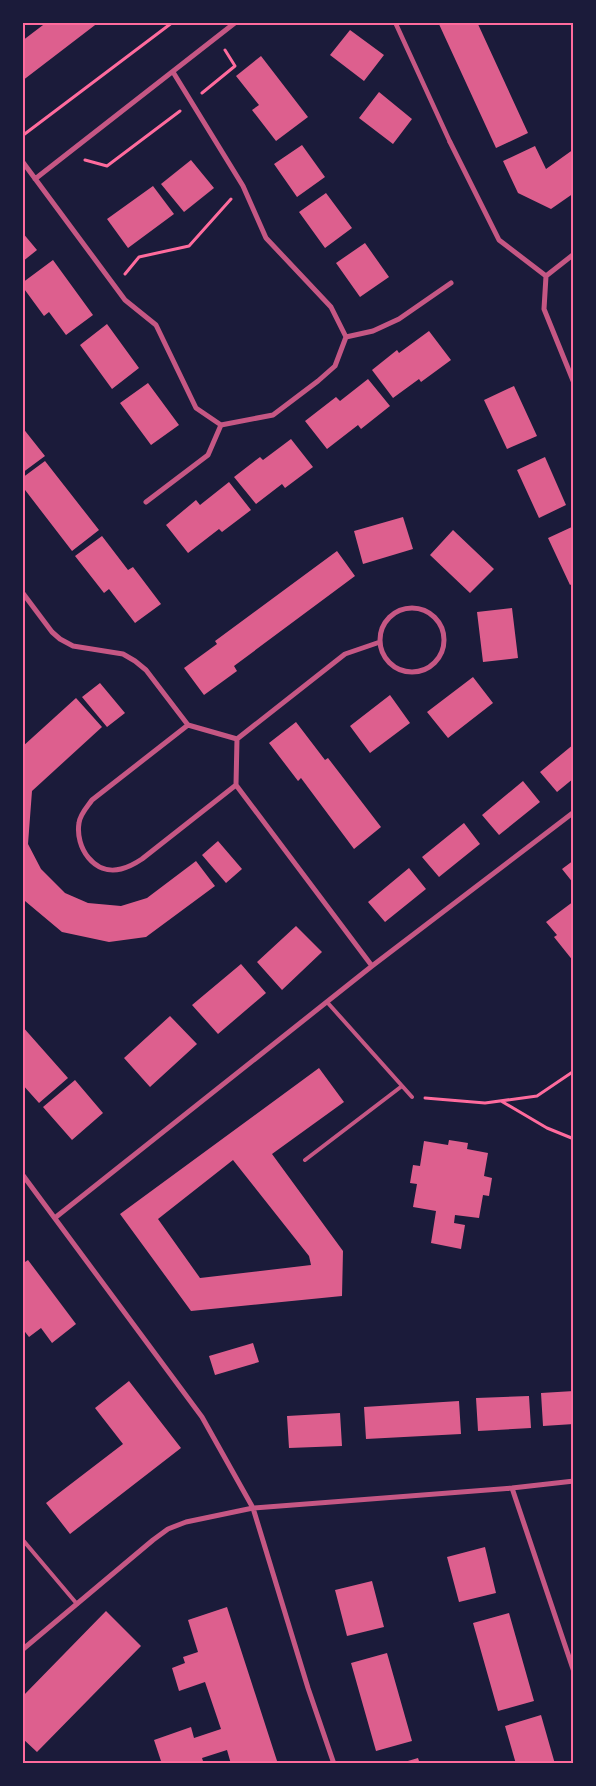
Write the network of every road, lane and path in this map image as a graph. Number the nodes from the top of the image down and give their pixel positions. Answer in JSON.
{"nodes":[{"id":1,"x":173,"y":22,"type":"edge"},
{"id":2,"x":236,"y":22,"type":"edge"},
{"id":3,"x":395,"y":22,"type":"edge"},
{"id":4,"x":217,"y":38,"type":"junction"},
{"id":5,"x":173,"y":72,"type":"junction"},
{"id":6,"x":191,"y":102,"type":"junction"},
{"id":7,"x":22,"y":136,"type":"edge"},
{"id":8,"x":450,"y":142,"type":"joint"},
{"id":9,"x":69,"y":153,"type":"junction"},
{"id":10,"x":22,"y":161,"type":"edge"},
{"id":11,"x":36,"y":179,"type":"junction"},
{"id":12,"x":243,"y":186,"type":"junction"},
{"id":13,"x":574,"y":254,"type":"edge"},
{"id":14,"x":546,"y":276,"type":"junction"},
{"id":15,"x":451,"y":283,"type":"dead end"},
{"id":16,"x":115,"y":286,"type":"junction"},
{"id":17,"x":346,"y":337,"type":"junction"},
{"id":18,"x":574,"y":383,"type":"edge"},
{"id":19,"x":222,"y":425,"type":"junction"},
{"id":20,"x":146,"y":502,"type":"dead end"},
{"id":21,"x":22,"y":592,"type":"edge"},
{"id":22,"x":380,"y":642,"type":"junction"},
{"id":23,"x":188,"y":725,"type":"junction"},
{"id":24,"x":237,"y":740,"type":"junction"},
{"id":25,"x":236,"y":785,"type":"junction"},
{"id":26,"x":574,"y":812,"type":"edge"},
{"id":27,"x":372,"y":966,"type":"junction"},
{"id":28,"x":327,"y":1002,"type":"junction"},
{"id":29,"x":574,"y":1071,"type":"edge"},
{"id":30,"x":402,"y":1086,"type":"junction"},
{"id":31,"x":412,"y":1097,"type":"joint"},
{"id":32,"x":500,"y":1101,"type":"junction"},
{"id":33,"x":574,"y":1139,"type":"edge"},
{"id":34,"x":305,"y":1160,"type":"dead end"},
{"id":35,"x":22,"y":1174,"type":"edge"},
{"id":36,"x":56,"y":1217,"type":"junction"},
{"id":37,"x":574,"y":1481,"type":"edge"},
{"id":38,"x":512,"y":1488,"type":"junction"},
{"id":39,"x":253,"y":1508,"type":"junction"},
{"id":40,"x":22,"y":1539,"type":"edge"},
{"id":41,"x":77,"y":1604,"type":"junction"},
{"id":42,"x":22,"y":1650,"type":"edge"},
{"id":43,"x":574,"y":1672,"type":"edge"},
{"id":44,"x":334,"y":1764,"type":"edge"}],
"edges":[{"from":1,"to":7,"type":"path"},
{"from":2,"to":4,"type":"street"},
{"from":3,"to":8,"type":"street"},
{"from":4,"to":5,"type":"street"},
{"from":4,"to":6,"type":"path"},
{"from":5,"to":6,"type":"street"},
{"from":5,"to":9,"type":"street"},
{"from":6,"to":9,"type":"path"},
{"from":6,"to":12,"type":"street"},
{"from":8,"to":14,"type":"street"},
{"from":9,"to":11,"type":"street"},
{"from":10,"to":11,"type":"street"},
{"from":11,"to":16,"type":"street"},
{"from":12,"to":16,"type":"path"},
{"from":12,"to":17,"type":"street"},
{"from":13,"to":14,"type":"street"},
{"from":14,"to":18,"type":"street"},
{"from":15,"to":17,"type":"street"},
{"from":16,"to":19,"type":"street"},
{"from":17,"to":19,"type":"street"},
{"from":19,"to":20,"type":"street"},
{"from":21,"to":23,"type":"street"},
{"from":22,"to":22,"type":"street"},
{"from":22,"to":24,"type":"street"},
{"from":23,"to":24,"type":"street"},
{"from":23,"to":25,"type":"street"},
{"from":24,"to":25,"type":"street"},
{"from":25,"to":27,"type":"street"},
{"from":26,"to":27,"type":"street"},
{"from":27,"to":28,"type":"street"},
{"from":28,"to":30,"type":"lane"},
{"from":28,"to":36,"type":"street"},
{"from":29,"to":32,"type":"path"},
{"from":30,"to":31,"type":"lane"},
{"from":30,"to":34,"type":"lane"},
{"from":31,"to":32,"type":"path"},
{"from":32,"to":33,"type":"path"},
{"from":35,"to":36,"type":"street"},
{"from":36,"to":39,"type":"street"},
{"from":37,"to":38,"type":"street"},
{"from":38,"to":39,"type":"street"},
{"from":38,"to":43,"type":"street"},
{"from":39,"to":41,"type":"street"},
{"from":39,"to":44,"type":"street"},
{"from":40,"to":41,"type":"lane"},
{"from":41,"to":42,"type":"street"}]}
